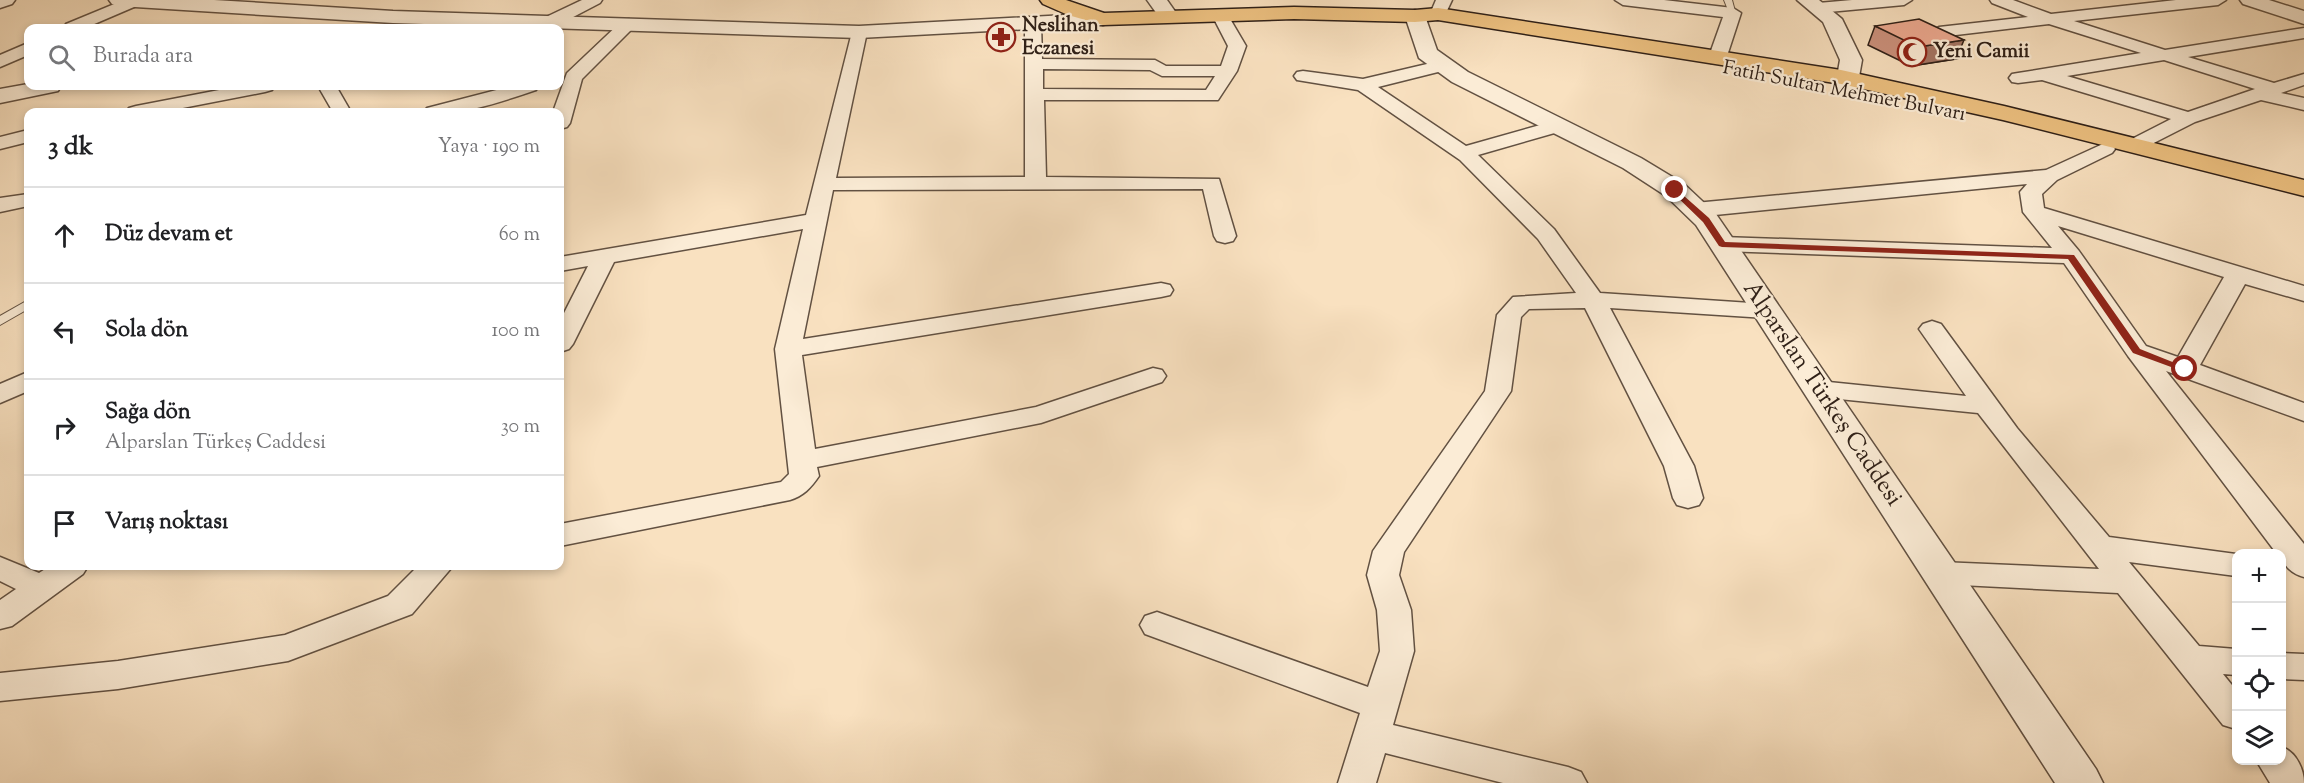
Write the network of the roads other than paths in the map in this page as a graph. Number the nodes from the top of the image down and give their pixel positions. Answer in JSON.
{"nodes":[{"id":1,"x":5,"y":0,"type":"edge"},
{"id":2,"x":119,"y":0,"type":"edge"},
{"id":3,"x":594,"y":0,"type":"edge"},
{"id":4,"x":1050,"y":0,"type":"edge"},
{"id":5,"x":1077,"y":0,"type":"edge"},
{"id":6,"x":1623,"y":0,"type":"edge"},
{"id":7,"x":1904,"y":0,"type":"edge"},
{"id":8,"x":1998,"y":0,"type":"edge"},
{"id":9,"x":2218,"y":0,"type":"edge"},
{"id":10,"x":2250,"y":0,"type":"edge"},
{"id":11,"x":135,"y":1,"type":"edge"},
{"id":12,"x":0,"y":2,"type":"edge"},
{"id":13,"x":1652,"y":2,"type":"edge"},
{"id":14,"x":244,"y":3,"type":"edge"},
{"id":15,"x":1812,"y":4,"type":"edge"},
{"id":16,"x":1731,"y":6,"type":"edge"},
{"id":17,"x":1163,"y":8,"type":"edge"},
{"id":18,"x":1432,"y":10,"type":"edge"},
{"id":19,"x":1229,"y":14,"type":"junction"},
{"id":20,"x":413,"y":17,"type":"junction"},
{"id":21,"x":2304,"y":18,"type":"edge"},
{"id":22,"x":1103,"y":19,"type":"junction"},
{"id":23,"x":2052,"y":20,"type":"junction"},
{"id":24,"x":550,"y":22,"type":"junction"},
{"id":25,"x":1033,"y":23,"type":"junction"},
{"id":26,"x":81,"y":24,"type":"edge"},
{"id":27,"x":368,"y":24,"type":"edge"},
{"id":28,"x":628,"y":24,"type":"junction"},
{"id":29,"x":859,"y":32,"type":"junction"},
{"id":30,"x":1939,"y":32,"type":"edge"},
{"id":31,"x":2304,"y":33,"type":"edge"},
{"id":32,"x":24,"y":50,"type":"edge"},
{"id":33,"x":2163,"y":54,"type":"junction"},
{"id":34,"x":1717,"y":59,"type":"junction"},
{"id":35,"x":0,"y":63,"type":"edge"},
{"id":36,"x":1033,"y":64,"type":"junction"},
{"id":37,"x":1444,"y":65,"type":"junction"},
{"id":38,"x":1228,"y":71,"type":"junction"},
{"id":39,"x":2042,"y":74,"type":"junction"},
{"id":40,"x":1303,"y":76,"type":"dead end"},
{"id":41,"x":566,"y":77,"type":"edge"},
{"id":42,"x":2018,"y":78,"type":"dead end"},
{"id":43,"x":2304,"y":79,"type":"edge"},
{"id":44,"x":1848,"y":84,"type":"junction"},
{"id":45,"x":1363,"y":85,"type":"junction"},
{"id":46,"x":30,"y":90,"type":"edge"},
{"id":47,"x":245,"y":90,"type":"edge"},
{"id":48,"x":329,"y":90,"type":"edge"},
{"id":49,"x":517,"y":90,"type":"edge"},
{"id":50,"x":2268,"y":91,"type":"junction"},
{"id":51,"x":1034,"y":94,"type":"junction"},
{"id":52,"x":0,"y":96,"type":"edge"},
{"id":53,"x":2304,"y":105,"type":"edge"},
{"id":54,"x":156,"y":108,"type":"edge"},
{"id":55,"x":340,"y":108,"type":"edge"},
{"id":56,"x":451,"y":108,"type":"edge"},
{"id":57,"x":562,"y":108,"type":"edge"},
{"id":58,"x":2188,"y":118,"type":"junction"},
{"id":59,"x":1558,"y":126,"type":"junction"},
{"id":60,"x":24,"y":137,"type":"edge"},
{"id":61,"x":0,"y":143,"type":"edge"},
{"id":62,"x":2133,"y":146,"type":"junction"},
{"id":63,"x":2105,"y":149,"type":"junction"},
{"id":64,"x":1462,"y":153,"type":"junction"},
{"id":65,"x":2050,"y":176,"type":"junction"},
{"id":66,"x":824,"y":184,"type":"junction"},
{"id":67,"x":1036,"y":184,"type":"junction"},
{"id":68,"x":2304,"y":188,"type":"edge"},
{"id":69,"x":2304,"y":200,"type":"edge"},
{"id":70,"x":24,"y":201,"type":"edge"},
{"id":71,"x":0,"y":205,"type":"edge"},
{"id":72,"x":1695,"y":210,"type":"junction"},
{"id":73,"x":2034,"y":212,"type":"junction"},
{"id":74,"x":816,"y":220,"type":"junction"},
{"id":75,"x":1225,"y":236,"type":"dead end"},
{"id":76,"x":1722,"y":244,"type":"junction"},
{"id":77,"x":605,"y":256,"type":"junction"},
{"id":78,"x":2071,"y":256,"type":"junction"},
{"id":79,"x":564,"y":263,"type":"edge"},
{"id":80,"x":2238,"y":274,"type":"junction"},
{"id":81,"x":1161,"y":290,"type":"dead end"},
{"id":82,"x":2304,"y":294,"type":"edge"},
{"id":83,"x":1593,"y":300,"type":"junction"},
{"id":84,"x":24,"y":306,"type":"edge"},
{"id":85,"x":1766,"y":311,"type":"junction"},
{"id":86,"x":0,"y":321,"type":"edge"},
{"id":87,"x":1932,"y":329,"type":"dead end"},
{"id":88,"x":564,"y":336,"type":"edge"},
{"id":89,"x":788,"y":349,"type":"junction"},
{"id":90,"x":2137,"y":351,"type":"junction"},
{"id":91,"x":2185,"y":369,"type":"junction"},
{"id":92,"x":1153,"y":376,"type":"dead end"},
{"id":93,"x":24,"y":382,"type":"edge"},
{"id":94,"x":1819,"y":389,"type":"junction"},
{"id":95,"x":0,"y":395,"type":"edge"},
{"id":96,"x":1987,"y":406,"type":"junction"},
{"id":97,"x":2304,"y":413,"type":"edge"},
{"id":98,"x":802,"y":461,"type":"junction"},
{"id":99,"x":1688,"y":498,"type":"dead end"},
{"id":100,"x":564,"y":534,"type":"edge"},
{"id":101,"x":2099,"y":546,"type":"junction"},
{"id":102,"x":2232,"y":564,"type":"edge"},
{"id":103,"x":2304,"y":566,"type":"edge"},
{"id":104,"x":0,"y":568,"type":"edge"},
{"id":105,"x":66,"y":570,"type":"edge"},
{"id":106,"x":433,"y":570,"type":"edge"},
{"id":107,"x":2286,"y":572,"type":"edge"},
{"id":108,"x":1941,"y":573,"type":"junction"},
{"id":109,"x":2304,"y":574,"type":"edge"},
{"id":110,"x":2128,"y":582,"type":"junction"},
{"id":111,"x":41,"y":587,"type":"junction"},
{"id":112,"x":0,"y":617,"type":"edge"},
{"id":113,"x":1156,"y":626,"type":"dead end"},
{"id":114,"x":2190,"y":658,"type":"junction"},
{"id":115,"x":2232,"y":662,"type":"edge"},
{"id":116,"x":2286,"y":666,"type":"edge"},
{"id":117,"x":2304,"y":667,"type":"edge"},
{"id":118,"x":0,"y":687,"type":"edge"},
{"id":119,"x":2233,"y":711,"type":"edge"},
{"id":120,"x":1376,"y":721,"type":"junction"},
{"id":121,"x":2278,"y":765,"type":"edge"},
{"id":122,"x":1357,"y":783,"type":"edge"},
{"id":123,"x":1568,"y":783,"type":"edge"},
{"id":124,"x":2080,"y":783,"type":"edge"},
{"id":125,"x":2292,"y":783,"type":"edge"}],
"edges":[{"from":1,"to":12,"type":"street"},
{"from":2,"to":11,"type":"street"},
{"from":3,"to":24,"type":"street"},
{"from":4,"to":22,"type":"main road","name":"Fatih Sultan Mehmet Bulvarı"},
{"from":5,"to":22,"type":"main road"},
{"from":6,"to":13,"type":"street"},
{"from":7,"to":15,"type":"street"},
{"from":8,"to":23,"type":"street"},
{"from":9,"to":23,"type":"street"},
{"from":10,"to":21,"type":"street"},
{"from":11,"to":14,"type":"street"},
{"from":11,"to":26,"type":"street"},
{"from":13,"to":16,"type":"street"},
{"from":14,"to":20,"type":"street"},
{"from":15,"to":44,"type":"street"},
{"from":16,"to":34,"type":"street"},
{"from":17,"to":19,"type":"main road","name":"Fatih Sultan Mehmet Bulvarı"},
{"from":17,"to":22,"type":"main road","name":"Fatih Sultan Mehmet Bulvarı"},
{"from":18,"to":19,"type":"main road","name":"Fatih Sultan Mehmet Bulvarı"},
{"from":18,"to":34,"type":"main road","name":"Fatih Sultan Mehmet Bulvarı"},
{"from":18,"to":37,"type":"street","name":"Alparslan Türkeş Caddesi"},
{"from":18,"to":44,"type":"main road","name":"Fatih Sultan Mehmet Bulvarı"},
{"from":19,"to":38,"type":"street"},
{"from":20,"to":24,"type":"street"},
{"from":20,"to":27,"type":"street"},
{"from":22,"to":25,"type":"street"},
{"from":23,"to":30,"type":"street"},
{"from":23,"to":33,"type":"street"},
{"from":24,"to":28,"type":"street"},
{"from":25,"to":29,"type":"street"},
{"from":25,"to":36,"type":"street"},
{"from":28,"to":29,"type":"street"},
{"from":28,"to":41,"type":"street"},
{"from":29,"to":66,"type":"street"},
{"from":31,"to":33,"type":"street"},
{"from":32,"to":35,"type":"street"},
{"from":33,"to":39,"type":"street"},
{"from":33,"to":50,"type":"street"},
{"from":34,"to":44,"type":"main road","name":"Fatih Sultan Mehmet Bulvarı"},
{"from":36,"to":38,"type":"street"},
{"from":36,"to":51,"type":"street"},
{"from":37,"to":45,"type":"street"},
{"from":37,"to":59,"type":"street","name":"Alparslan Türkeş Caddesi"},
{"from":38,"to":51,"type":"street"},
{"from":39,"to":42,"type":"street"},
{"from":39,"to":58,"type":"street"},
{"from":40,"to":45,"type":"street"},
{"from":41,"to":57,"type":"street"},
{"from":43,"to":50,"type":"street"},
{"from":44,"to":62,"type":"main road","name":"Fatih Sultan Mehmet Bulvarı"},
{"from":44,"to":63,"type":"main road","name":"Fatih Sultan Mehmet Bulvarı"},
{"from":45,"to":64,"type":"street"},
{"from":46,"to":52,"type":"street"},
{"from":47,"to":54,"type":"street"},
{"from":48,"to":55,"type":"street"},
{"from":49,"to":56,"type":"street"},
{"from":50,"to":53,"type":"street"},
{"from":50,"to":58,"type":"street"},
{"from":51,"to":67,"type":"street"},
{"from":58,"to":62,"type":"street"},
{"from":59,"to":64,"type":"street"},
{"from":59,"to":72,"type":"street","name":"Alparslan Türkeş Caddesi"},
{"from":60,"to":61,"type":"street"},
{"from":62,"to":68,"type":"main road","name":"Fatih Sultan Mehmet Bulvarı"},
{"from":63,"to":65,"type":"street"},
{"from":63,"to":69,"type":"main road","name":"Fatih Sultan Mehmet Bulvarı"},
{"from":64,"to":83,"type":"street"},
{"from":65,"to":72,"type":"street"},
{"from":65,"to":73,"type":"street"},
{"from":66,"to":67,"type":"street"},
{"from":66,"to":74,"type":"street"},
{"from":67,"to":75,"type":"street"},
{"from":70,"to":71,"type":"street"},
{"from":72,"to":76,"type":"street","name":"Alparslan Türkeş Caddesi"},
{"from":73,"to":78,"type":"street"},
{"from":73,"to":80,"type":"street"},
{"from":74,"to":77,"type":"street"},
{"from":74,"to":89,"type":"street"},
{"from":76,"to":78,"type":"street"},
{"from":76,"to":85,"type":"street","name":"Alparslan Türkeş Caddesi"},
{"from":77,"to":79,"type":"street"},
{"from":77,"to":88,"type":"street"},
{"from":78,"to":90,"type":"street"},
{"from":80,"to":82,"type":"street"},
{"from":80,"to":91,"type":"street"},
{"from":81,"to":89,"type":"street"},
{"from":83,"to":85,"type":"street"},
{"from":83,"to":99,"type":"street"},
{"from":83,"to":120,"type":"street"},
{"from":84,"to":86,"type":"lane"},
{"from":85,"to":94,"type":"street","name":"Alparslan Türkeş Caddesi"},
{"from":87,"to":96,"type":"street"},
{"from":89,"to":98,"type":"street"},
{"from":90,"to":91,"type":"street"},
{"from":90,"to":103,"type":"street"},
{"from":91,"to":97,"type":"street"},
{"from":92,"to":98,"type":"street"},
{"from":93,"to":95,"type":"street"},
{"from":94,"to":96,"type":"street"},
{"from":94,"to":108,"type":"street","name":"Alparslan Türkeş Caddesi"},
{"from":96,"to":101,"type":"street"},
{"from":98,"to":100,"type":"street"},
{"from":101,"to":102,"type":"street"},
{"from":101,"to":110,"type":"street"},
{"from":104,"to":111,"type":"street"},
{"from":105,"to":111,"type":"street"},
{"from":106,"to":118,"type":"street"},
{"from":107,"to":109,"type":"street"},
{"from":108,"to":110,"type":"street"},
{"from":108,"to":124,"type":"street","name":"Alparslan Türkeş Caddesi"},
{"from":110,"to":114,"type":"street"},
{"from":111,"to":112,"type":"street"},
{"from":113,"to":120,"type":"street"},
{"from":114,"to":115,"type":"street"},
{"from":114,"to":119,"type":"street"},
{"from":116,"to":117,"type":"street"},
{"from":120,"to":122,"type":"street"},
{"from":120,"to":123,"type":"street"},
{"from":121,"to":125,"type":"street"}]}
